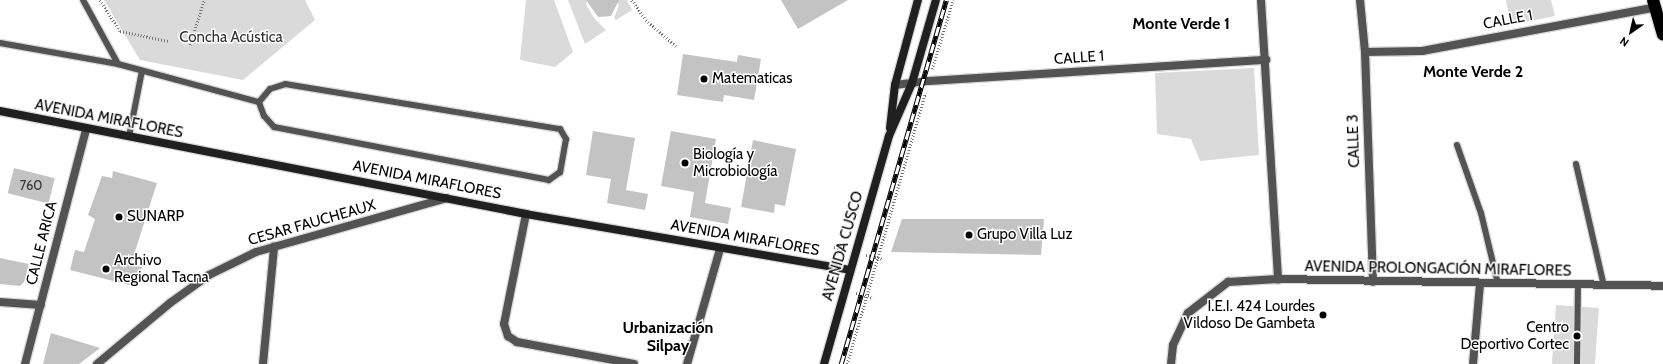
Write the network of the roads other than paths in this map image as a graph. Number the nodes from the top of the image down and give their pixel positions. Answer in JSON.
{"nodes":[{"id":1,"x":83,"y":0,"type":"edge"},
{"id":2,"x":918,"y":0,"type":"edge"},
{"id":3,"x":936,"y":0,"type":"edge"},
{"id":4,"x":1261,"y":0,"type":"edge"},
{"id":5,"x":1360,"y":0,"type":"edge"},
{"id":6,"x":1654,"y":3,"type":"edge"},
{"id":7,"x":1663,"y":35,"type":"edge"},
{"id":8,"x":0,"y":43,"type":"edge"},
{"id":9,"x":1365,"y":52,"type":"junction"},
{"id":10,"x":1266,"y":60,"type":"junction"},
{"id":11,"x":118,"y":64,"type":"junction"},
{"id":12,"x":142,"y":71,"type":"junction"},
{"id":13,"x":912,"y":83,"type":"junction"},
{"id":14,"x":895,"y":85,"type":"junction"},
{"id":15,"x":259,"y":102,"type":"junction"},
{"id":16,"x":0,"y":111,"type":"edge"},
{"id":17,"x":86,"y":129,"type":"junction"},
{"id":18,"x":889,"y":136,"type":"junction"},
{"id":19,"x":129,"y":137,"type":"junction"},
{"id":20,"x":1457,"y":145,"type":"dead end"},
{"id":21,"x":1576,"y":164,"type":"dead end"},
{"id":22,"x":447,"y":198,"type":"junction"},
{"id":23,"x":526,"y":214,"type":"junction"},
{"id":24,"x":274,"y":247,"type":"junction"},
{"id":25,"x":720,"y":249,"type":"junction"},
{"id":26,"x":850,"y":270,"type":"junction"},
{"id":27,"x":1278,"y":279,"type":"junction"},
{"id":28,"x":1373,"y":282,"type":"junction"},
{"id":29,"x":1480,"y":284,"type":"junction"},
{"id":30,"x":1498,"y":284,"type":"junction"},
{"id":31,"x":1578,"y":285,"type":"junction"},
{"id":32,"x":1604,"y":286,"type":"junction"},
{"id":33,"x":1663,"y":286,"type":"edge"},
{"id":34,"x":0,"y":302,"type":"edge"},
{"id":35,"x":41,"y":305,"type":"junction"},
{"id":36,"x":25,"y":364,"type":"edge"},
{"id":37,"x":97,"y":364,"type":"edge"},
{"id":38,"x":263,"y":364,"type":"edge"},
{"id":39,"x":634,"y":364,"type":"edge"},
{"id":40,"x":688,"y":364,"type":"edge"},
{"id":41,"x":824,"y":364,"type":"edge"},
{"id":42,"x":1171,"y":364,"type":"edge"},
{"id":43,"x":1472,"y":364,"type":"edge"},
{"id":44,"x":1577,"y":364,"type":"edge"}],
"edges":[{"from":1,"to":11,"type":"lane"},
{"from":2,"to":14,"type":"street","name":"AVENIDA CUSCO"},
{"from":3,"to":13,"type":"street","name":"AVENIDA CUSCO"},
{"from":4,"to":10,"type":"street"},
{"from":5,"to":9,"type":"street","name":"CALLE 3"},
{"from":6,"to":7,"type":"highway"},
{"from":6,"to":9,"type":"street","name":"CALLE 1"},
{"from":8,"to":11,"type":"lane"},
{"from":9,"to":28,"type":"street","name":"CALLE 3"},
{"from":10,"to":13,"type":"street","name":"CALLE 1"},
{"from":10,"to":27,"type":"street"},
{"from":11,"to":12,"type":"lane"},
{"from":12,"to":15,"type":"lane"},
{"from":12,"to":19,"type":"lane"},
{"from":13,"to":14,"type":"street","name":"CALLE 1"},
{"from":13,"to":18,"type":"street","name":"AVENIDA CUSCO"},
{"from":14,"to":18,"type":"street","name":"AVENIDA CUSCO"},
{"from":15,"to":15,"type":"lane"},
{"from":16,"to":17,"type":"street","name":"AVENIDA MIRAFLORES"},
{"from":17,"to":19,"type":"street","name":"AVENIDA MIRAFLORES"},
{"from":17,"to":35,"type":"street","name":"CALLE ARICA"},
{"from":18,"to":26,"type":"street","name":"AVENIDA CUSCO"},
{"from":19,"to":22,"type":"street","name":"AVENIDA MIRAFLORES"},
{"from":20,"to":30,"type":"lane"},
{"from":21,"to":32,"type":"lane"},
{"from":22,"to":23,"type":"street","name":"AVENIDA MIRAFLORES"},
{"from":22,"to":24,"type":"street","name":"CESAR FAUCHEAUX"},
{"from":23,"to":25,"type":"street","name":"AVENIDA MIRAFLORES"},
{"from":23,"to":39,"type":"street"},
{"from":24,"to":37,"type":"street","name":"CESAR FAUCHEAUX"},
{"from":24,"to":38,"type":"street"},
{"from":25,"to":26,"type":"street","name":"AVENIDA MIRAFLORES"},
{"from":25,"to":40,"type":"street"},
{"from":26,"to":41,"type":"street","name":"AVENIDA CUSCO"},
{"from":27,"to":28,"type":"street","name":"AVENIDA PROLONGACIÓN MIRAFLORES"},
{"from":27,"to":42,"type":"street","name":"AVENIDA PROLONGACIÓN MIRAFLORES"},
{"from":28,"to":29,"type":"street","name":"AVENIDA PROLONGACIÓN MIRAFLORES"},
{"from":29,"to":30,"type":"street","name":"AVENIDA PROLONGACIÓN MIRAFLORES"},
{"from":29,"to":43,"type":"street"},
{"from":30,"to":31,"type":"street","name":"AVENIDA PROLONGACIÓN MIRAFLORES"},
{"from":31,"to":32,"type":"street","name":"AVENIDA PROLONGACIÓN MIRAFLORES"},
{"from":31,"to":44,"type":"lane"},
{"from":32,"to":33,"type":"street","name":"AVENIDA PROLONGACIÓN MIRAFLORES"},
{"from":34,"to":35,"type":"street"},
{"from":35,"to":36,"type":"street","name":"CALLE ARICA"}]}
